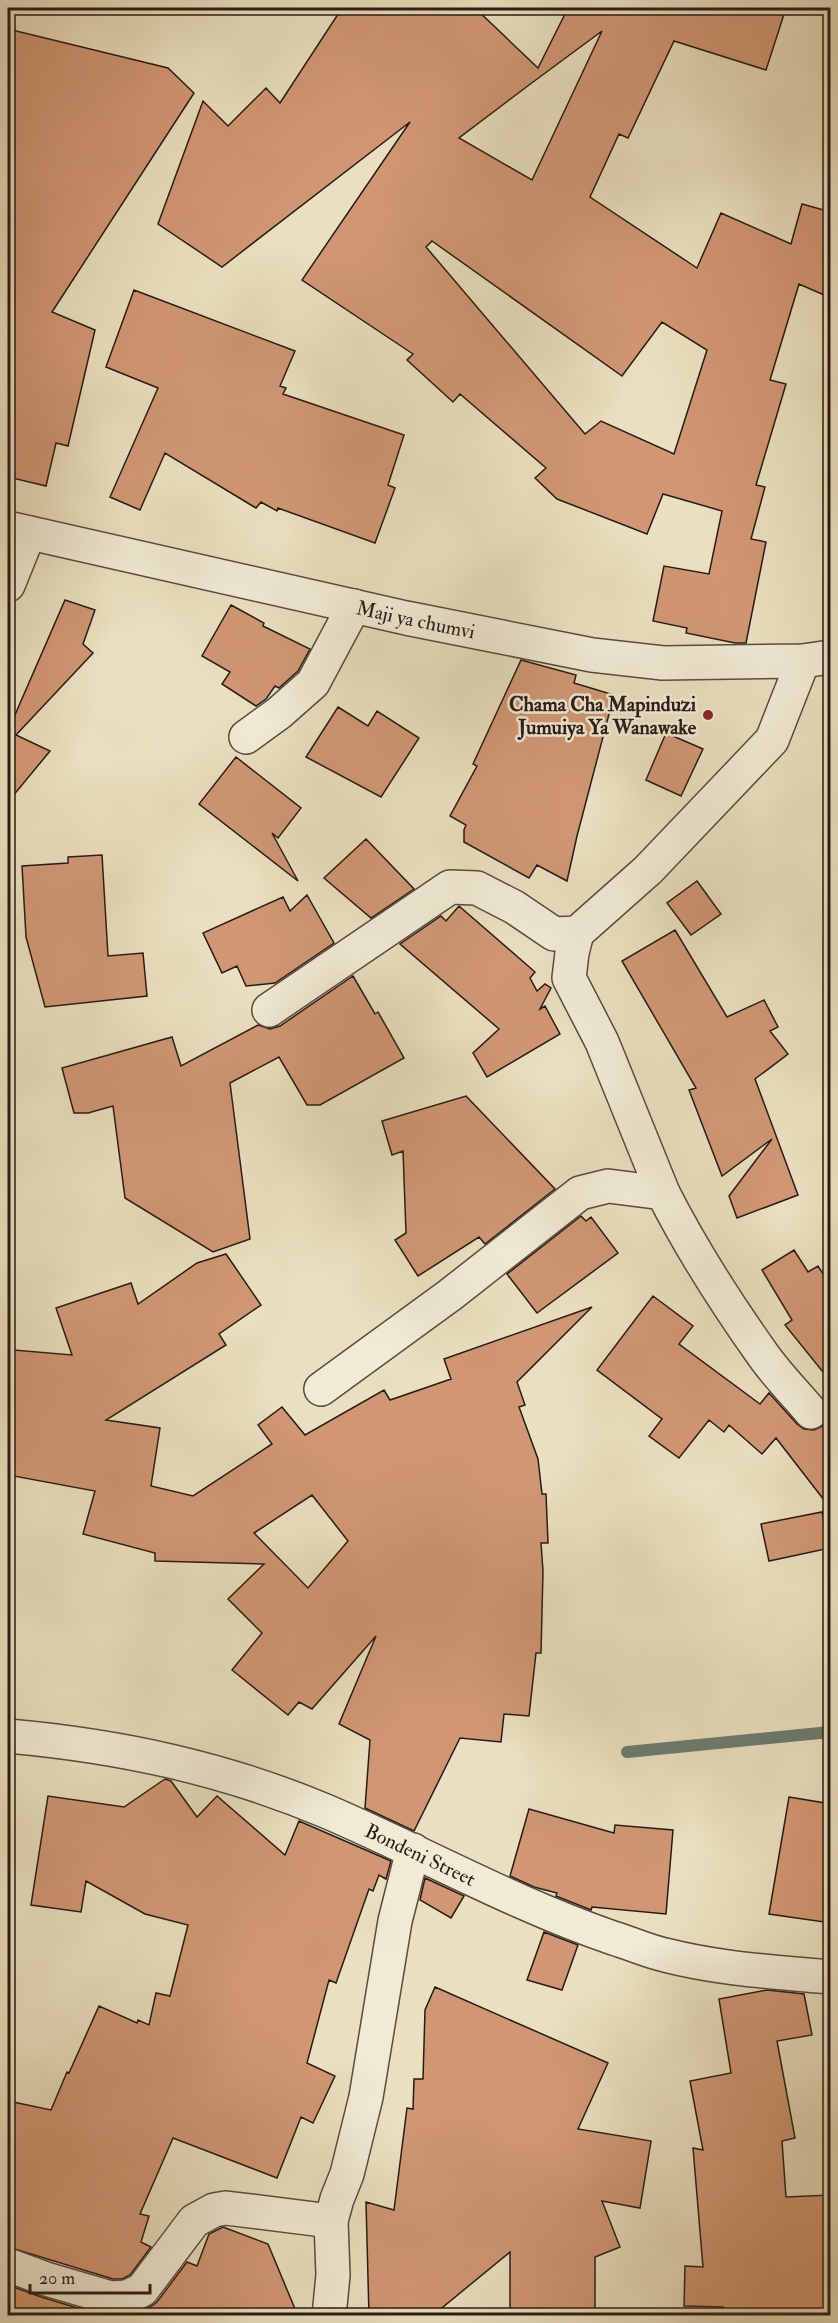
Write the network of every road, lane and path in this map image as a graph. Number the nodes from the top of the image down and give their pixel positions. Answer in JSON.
{"nodes":[{"id":1,"x":18,"y":530,"type":"edge"},
{"id":2,"x":8,"y":585,"type":"edge"},
{"id":3,"x":354,"y":606,"type":"junction"},
{"id":4,"x":817,"y":659,"type":"edge"},
{"id":5,"x":246,"y":737,"type":"dead end"},
{"id":6,"x":577,"y":933,"type":"junction"},
{"id":7,"x":269,"y":1010,"type":"dead end"},
{"id":8,"x":663,"y":1193,"type":"junction"},
{"id":9,"x":321,"y":1389,"type":"dead end"},
{"id":10,"x":811,"y":1412,"type":"dead end"},
{"id":11,"x":8,"y":1736,"type":"edge"},
{"id":12,"x":413,"y":1850,"type":"junction"},
{"id":13,"x":831,"y":1977,"type":"edge"},
{"id":14,"x":331,"y":2222,"type":"junction"},
{"id":15,"x":8,"y":2265,"type":"edge"},
{"id":16,"x":329,"y":2316,"type":"edge"}],
"edges":[{"from":1,"to":2,"type":"street"},
{"from":1,"to":3,"type":"street","name":"Maji ya chumvi"},
{"from":3,"to":4,"type":"street","name":"Maji ya chumvi"},
{"from":3,"to":5,"type":"street"},
{"from":4,"to":6,"type":"street"},
{"from":6,"to":7,"type":"street"},
{"from":6,"to":8,"type":"street"},
{"from":8,"to":9,"type":"street"},
{"from":8,"to":10,"type":"street"},
{"from":11,"to":12,"type":"street","name":"Bondeni Street"},
{"from":12,"to":13,"type":"street","name":"Bondeni Street"},
{"from":12,"to":14,"type":"street"},
{"from":14,"to":15,"type":"street"},
{"from":14,"to":16,"type":"street"}]}
